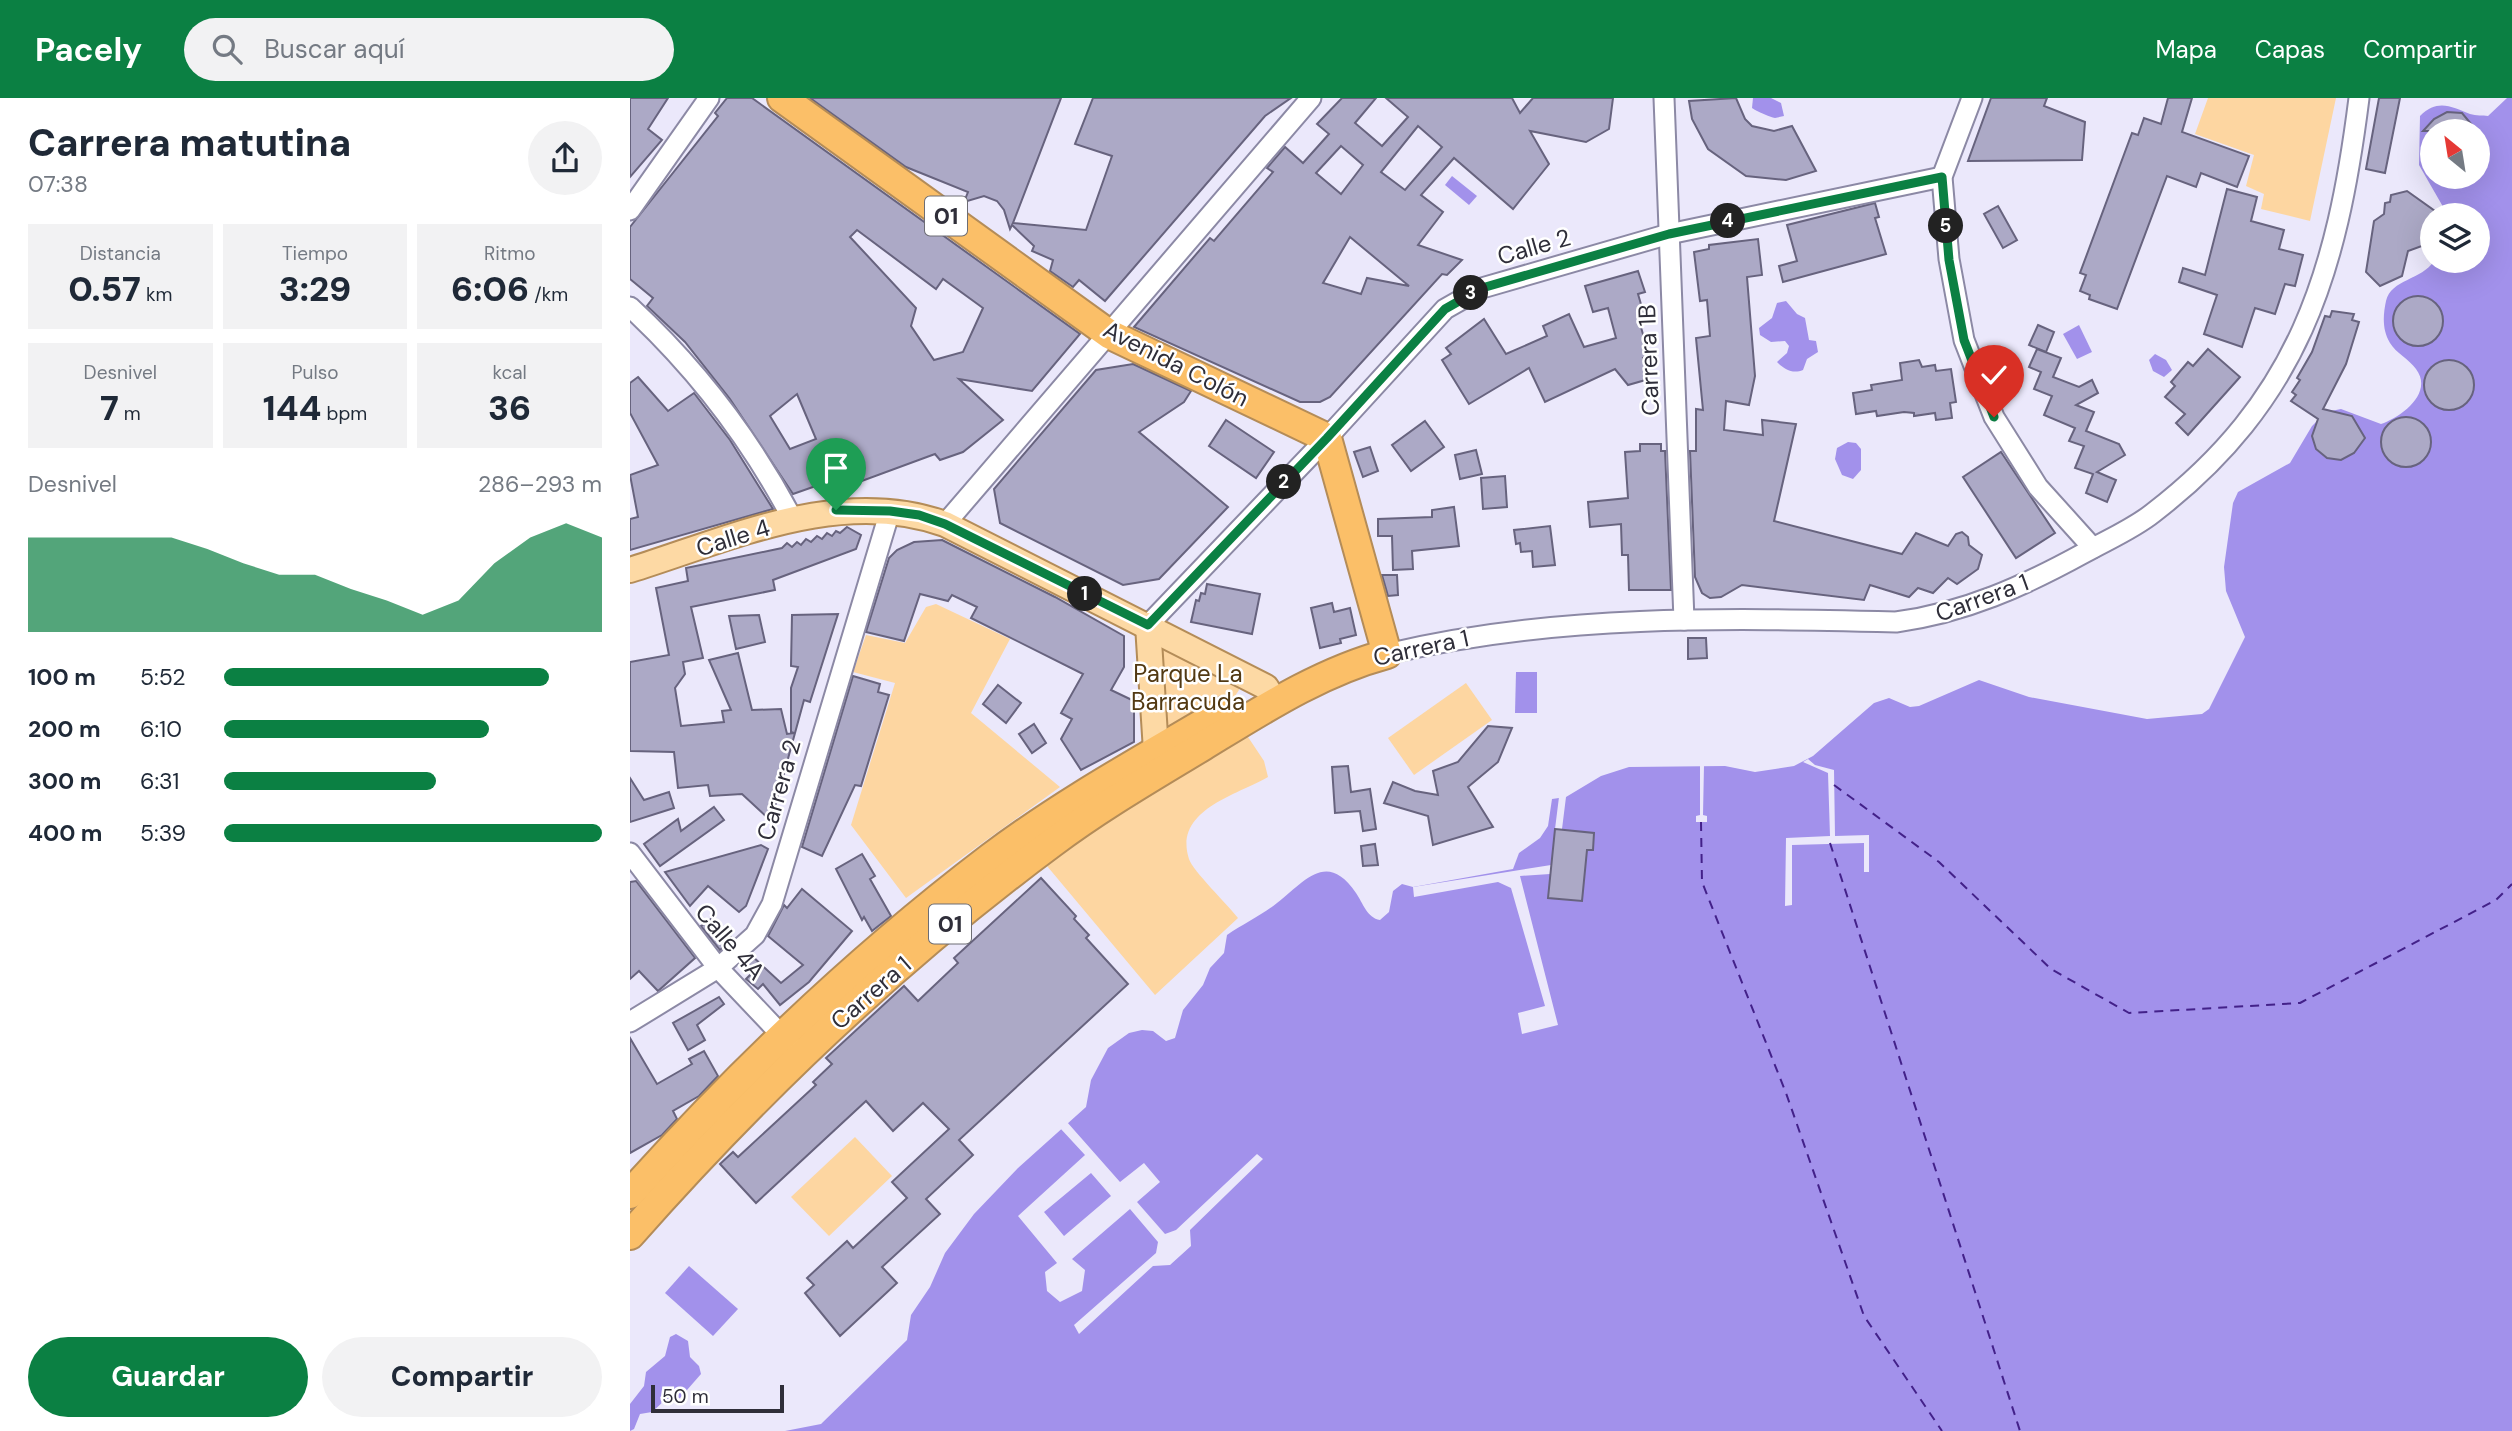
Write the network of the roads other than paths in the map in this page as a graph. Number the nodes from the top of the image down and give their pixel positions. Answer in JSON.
{"nodes":[{"id":1,"x":709,"y":98,"type":"edge"},
{"id":2,"x":782,"y":98,"type":"edge"},
{"id":3,"x":1311,"y":98,"type":"edge"},
{"id":4,"x":1664,"y":98,"type":"edge"},
{"id":5,"x":1972,"y":98,"type":"edge"},
{"id":6,"x":2359,"y":98,"type":"edge"},
{"id":7,"x":1942,"y":177,"type":"junction"},
{"id":8,"x":630,"y":210,"type":"edge"},
{"id":9,"x":1669,"y":234,"type":"junction"},
{"id":10,"x":630,"y":307,"type":"edge"},
{"id":11,"x":1109,"y":334,"type":"junction"},
{"id":12,"x":1327,"y":438,"type":"junction"},
{"id":13,"x":890,"y":511,"type":"junction"},
{"id":14,"x":793,"y":520,"type":"junction"},
{"id":15,"x":945,"y":524,"type":"junction"},
{"id":16,"x":2093,"y":548,"type":"junction"},
{"id":17,"x":630,"y":570,"type":"edge"},
{"id":18,"x":1684,"y":620,"type":"junction"},
{"id":19,"x":1148,"y":625,"type":"junction"},
{"id":20,"x":1387,"y":654,"type":"junction"},
{"id":21,"x":1271,"y":694,"type":"junction"},
{"id":22,"x":1161,"y":760,"type":"junction"},
{"id":23,"x":630,"y":853,"type":"edge"},
{"id":24,"x":718,"y":968,"type":"junction"},
{"id":25,"x":630,"y":1022,"type":"edge"},
{"id":26,"x":791,"y":1046,"type":"junction"},
{"id":27,"x":630,"y":1194,"type":"edge"},
{"id":28,"x":630,"y":1235,"type":"edge"}],
"edges":[{"from":1,"to":8,"type":"street"},
{"from":2,"to":11,"type":"highway","name":"Avenida Colón","number":"01"},
{"from":3,"to":11,"type":"street"},
{"from":4,"to":9,"type":"street","name":"Carrera 1B"},
{"from":5,"to":7,"type":"street"},
{"from":6,"to":16,"type":"street","name":"Carrera 1"},
{"from":7,"to":9,"type":"street","name":"Calle 2"},
{"from":7,"to":16,"type":"street"},
{"from":9,"to":12,"type":"street","name":"Calle 2"},
{"from":9,"to":18,"type":"street","name":"Carrera 1B"},
{"from":10,"to":14,"type":"street"},
{"from":11,"to":12,"type":"highway","name":"Avenida Colón","number":"01"},
{"from":11,"to":15,"type":"street"},
{"from":12,"to":19,"type":"street","name":"Calle 2"},
{"from":12,"to":20,"type":"highway"},
{"from":13,"to":14,"type":"main road","name":"Calle 4"},
{"from":13,"to":15,"type":"main road","name":"Calle 4"},
{"from":13,"to":24,"type":"street","name":"Carrera 2"},
{"from":14,"to":17,"type":"main road","name":"Calle 4"},
{"from":15,"to":19,"type":"main road","name":"Calle 4"},
{"from":16,"to":18,"type":"street","name":"Carrera 1"},
{"from":18,"to":20,"type":"street","name":"Carrera 1"},
{"from":19,"to":21,"type":"main road","name":"Calle 4"},
{"from":19,"to":22,"type":"main road"},
{"from":20,"to":21,"type":"highway","name":"Carrera 1","number":"01"},
{"from":21,"to":22,"type":"highway","name":"Carrera 1","number":"01"},
{"from":22,"to":26,"type":"highway","name":"Carrera 1","number":"01"},
{"from":23,"to":24,"type":"street","name":"Calle 4A"},
{"from":24,"to":25,"type":"street","name":"Carrera 2"},
{"from":24,"to":26,"type":"street","name":"Calle 4A"},
{"from":26,"to":27,"type":"highway","name":"Carrera 1","number":"01"},
{"from":26,"to":28,"type":"highway","name":"Carrera 1","number":"01"}]}
